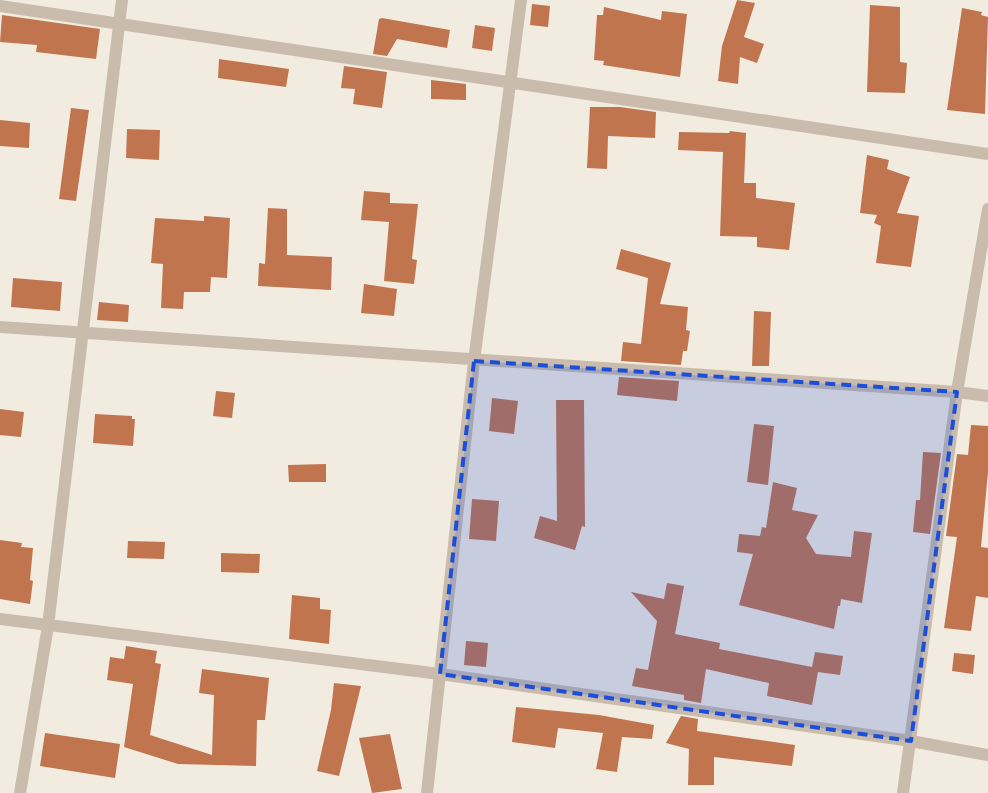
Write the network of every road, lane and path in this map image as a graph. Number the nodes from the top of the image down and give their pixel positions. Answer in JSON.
{"nodes":[{"id":1,"x":122,"y":0,"type":"edge"},
{"id":2,"x":521,"y":0,"type":"edge"},
{"id":3,"x":0,"y":6,"type":"edge"},
{"id":4,"x":119,"y":24,"type":"junction"},
{"id":5,"x":510,"y":82,"type":"junction"},
{"id":6,"x":988,"y":154,"type":"edge"},
{"id":7,"x":988,"y":209,"type":"edge"},
{"id":8,"x":0,"y":327,"type":"edge"},
{"id":9,"x":83,"y":334,"type":"junction"},
{"id":10,"x":474,"y":360,"type":"junction"},
{"id":11,"x":957,"y":392,"type":"junction"},
{"id":12,"x":988,"y":396,"type":"edge"},
{"id":13,"x":0,"y":620,"type":"edge"},
{"id":14,"x":48,"y":626,"type":"junction"},
{"id":15,"x":440,"y":674,"type":"junction"},
{"id":16,"x":911,"y":741,"type":"junction"},
{"id":17,"x":988,"y":755,"type":"edge"},
{"id":18,"x":20,"y":793,"type":"edge"},
{"id":19,"x":427,"y":793,"type":"edge"},
{"id":20,"x":904,"y":793,"type":"edge"}],
"edges":[{"from":1,"to":4,"type":"street"},
{"from":2,"to":5,"type":"street"},
{"from":3,"to":4,"type":"street"},
{"from":4,"to":5,"type":"street"},
{"from":4,"to":9,"type":"street"},
{"from":5,"to":6,"type":"street"},
{"from":5,"to":10,"type":"street"},
{"from":7,"to":11,"type":"street"},
{"from":8,"to":9,"type":"street"},
{"from":9,"to":10,"type":"street"},
{"from":9,"to":14,"type":"street"},
{"from":10,"to":11,"type":"street"},
{"from":10,"to":15,"type":"street"},
{"from":11,"to":12,"type":"street"},
{"from":11,"to":16,"type":"street"},
{"from":13,"to":14,"type":"street"},
{"from":14,"to":15,"type":"street"},
{"from":14,"to":18,"type":"street"},
{"from":15,"to":16,"type":"street"},
{"from":15,"to":19,"type":"street"},
{"from":16,"to":17,"type":"street"},
{"from":16,"to":20,"type":"street"}]}
